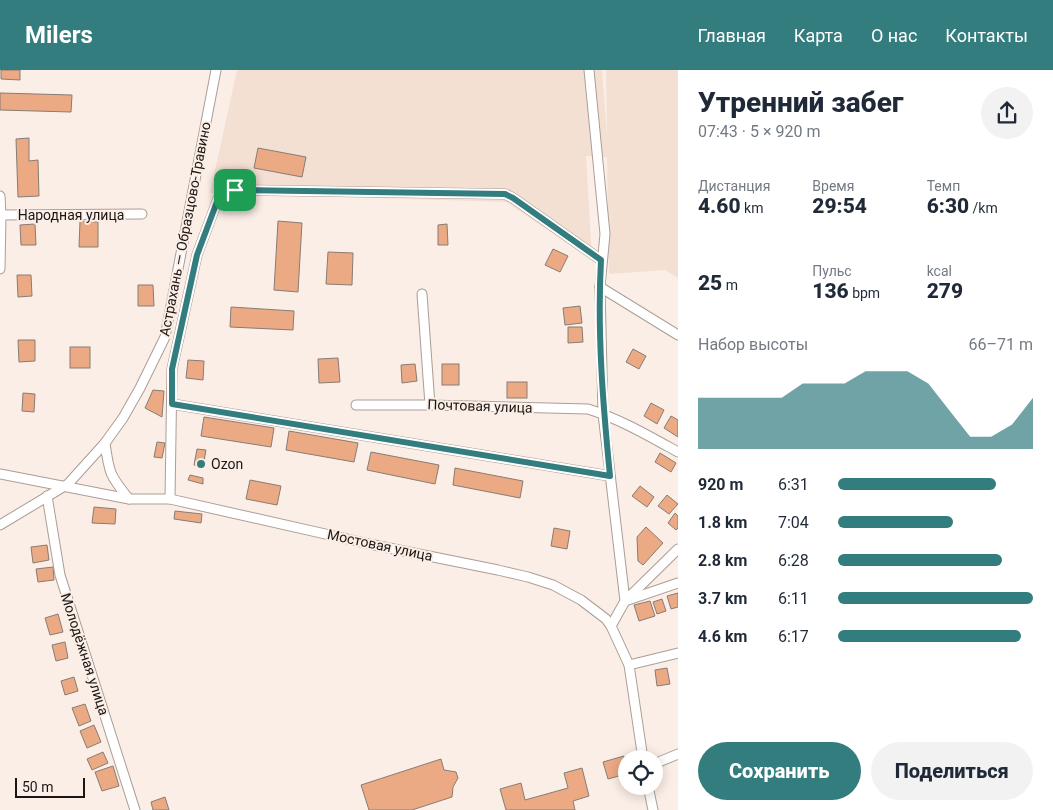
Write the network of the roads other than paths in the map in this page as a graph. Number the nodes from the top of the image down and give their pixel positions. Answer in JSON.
{"nodes":[{"id":1,"x":216,"y":70,"type":"edge"},
{"id":2,"x":589,"y":70,"type":"edge"},
{"id":3,"x":0,"y":196,"type":"edge"},
{"id":4,"x":142,"y":214,"type":"dead end"},
{"id":5,"x":1,"y":215,"type":"edge"},
{"id":6,"x":601,"y":260,"type":"junction"},
{"id":7,"x":0,"y":268,"type":"edge"},
{"id":8,"x":600,"y":287,"type":"junction"},
{"id":9,"x":422,"y":294,"type":"dead end"},
{"id":10,"x":678,"y":334,"type":"edge"},
{"id":11,"x":172,"y":404,"type":"junction"},
{"id":12,"x":430,"y":404,"type":"junction"},
{"id":13,"x":356,"y":405,"type":"dead end"},
{"id":14,"x":603,"y":414,"type":"junction"},
{"id":15,"x":105,"y":443,"type":"junction"},
{"id":16,"x":678,"y":452,"type":"edge"},
{"id":17,"x":0,"y":474,"type":"edge"},
{"id":18,"x":610,"y":476,"type":"junction"},
{"id":19,"x":63,"y":487,"type":"junction"},
{"id":20,"x":47,"y":496,"type":"junction"},
{"id":21,"x":170,"y":499,"type":"junction"},
{"id":22,"x":130,"y":500,"type":"junction"},
{"id":23,"x":0,"y":525,"type":"edge"},
{"id":24,"x":678,"y":549,"type":"edge"},
{"id":25,"x":678,"y":583,"type":"edge"},
{"id":26,"x":625,"y":601,"type":"junction"},
{"id":27,"x":611,"y":626,"type":"junction"},
{"id":28,"x":678,"y":653,"type":"edge"},
{"id":29,"x":629,"y":665,"type":"junction"},
{"id":30,"x":642,"y":750,"type":"edge"},
{"id":31,"x":678,"y":754,"type":"edge"},
{"id":32,"x":663,"y":760,"type":"edge"},
{"id":33,"x":649,"y":795,"type":"edge"},
{"id":34,"x":135,"y":810,"type":"edge"},
{"id":35,"x":651,"y":810,"type":"edge"}],
"edges":[{"from":1,"to":15,"type":"street","name":"Астрахань — Образцово-Травино"},
{"from":2,"to":6,"type":"street"},
{"from":3,"to":5,"type":"street"},
{"from":4,"to":5,"type":"street","name":"Народная улица"},
{"from":5,"to":7,"type":"street"},
{"from":6,"to":8,"type":"street"},
{"from":6,"to":11,"type":"street"},
{"from":8,"to":10,"type":"street"},
{"from":8,"to":14,"type":"street"},
{"from":9,"to":12,"type":"street"},
{"from":11,"to":18,"type":"street"},
{"from":11,"to":21,"type":"street"},
{"from":12,"to":13,"type":"street","name":"Почтовая улица"},
{"from":12,"to":14,"type":"street","name":"Почтовая улица"},
{"from":14,"to":16,"type":"street","name":"Почтовая улица"},
{"from":14,"to":18,"type":"street"},
{"from":15,"to":19,"type":"street","name":"Астрахань — Образцово-Травино"},
{"from":15,"to":22,"type":"street"},
{"from":17,"to":19,"type":"street","name":"Мостовая улица"},
{"from":18,"to":26,"type":"street"},
{"from":19,"to":20,"type":"street","name":"Астрахань — Образцово-Травино"},
{"from":19,"to":22,"type":"street","name":"Мостовая улица"},
{"from":20,"to":23,"type":"street","name":"Астрахань — Образцово-Травино"},
{"from":20,"to":34,"type":"street","name":"Молодёжная улица"},
{"from":21,"to":22,"type":"street","name":"Мостовая улица"},
{"from":21,"to":27,"type":"street","name":"Мостовая улица"},
{"from":24,"to":26,"type":"street"},
{"from":25,"to":26,"type":"street"},
{"from":26,"to":27,"type":"street"},
{"from":27,"to":29,"type":"street","name":"Мостовая улица"},
{"from":28,"to":29,"type":"street"},
{"from":29,"to":30,"type":"street","name":"Мостовая улица"},
{"from":31,"to":32,"type":"street"},
{"from":33,"to":35,"type":"street"}]}
